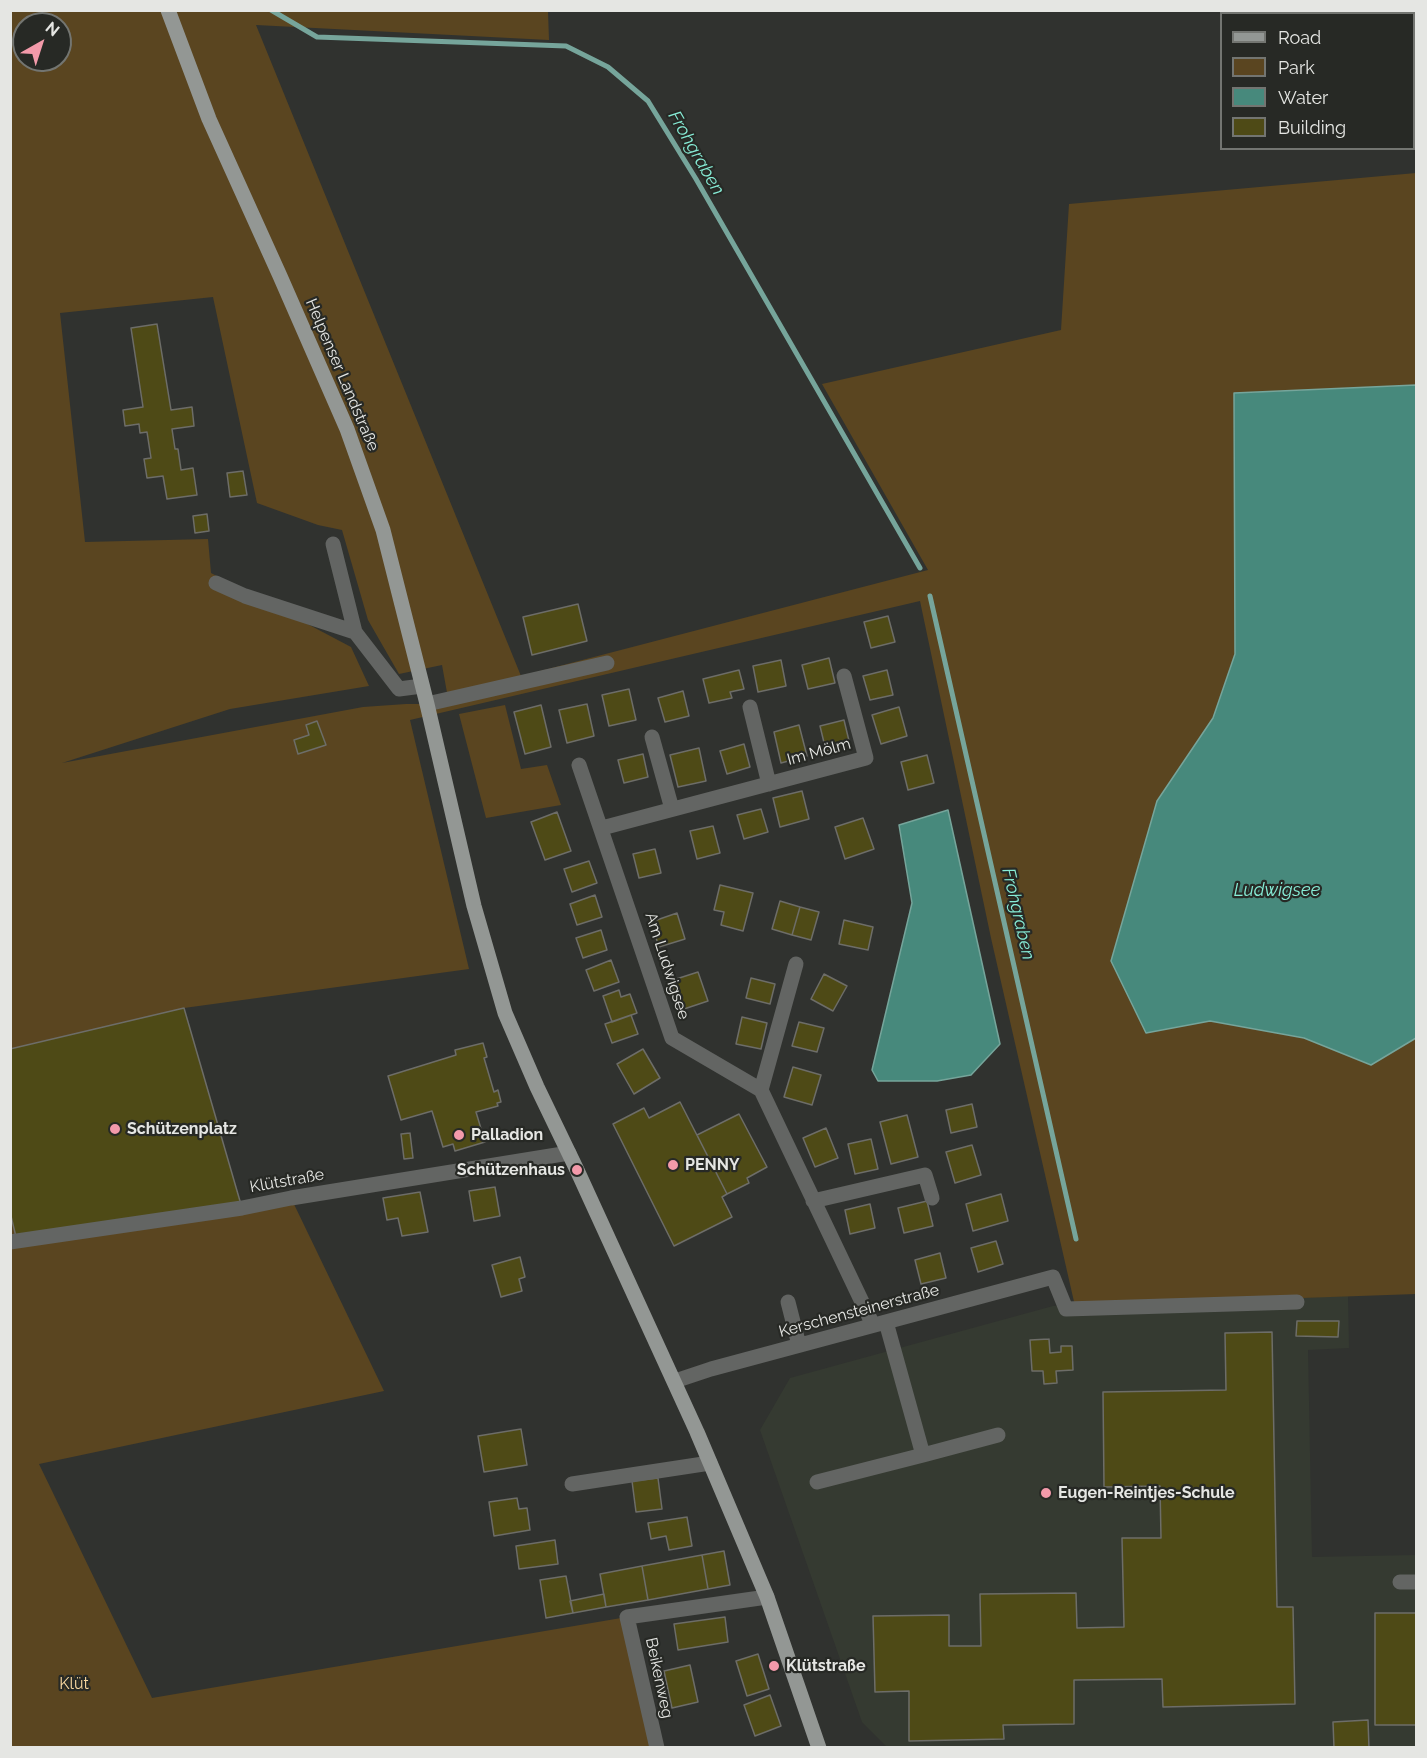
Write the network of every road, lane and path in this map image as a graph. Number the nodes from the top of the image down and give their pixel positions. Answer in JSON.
{"nodes":[{"id":1,"x":168,"y":10,"type":"edge"},
{"id":2,"x":333,"y":544,"type":"dead end"},
{"id":3,"x":216,"y":583,"type":"dead end"},
{"id":4,"x":355,"y":632,"type":"junction"},
{"id":5,"x":607,"y":663,"type":"dead end"},
{"id":6,"x":844,"y":676,"type":"dead end"},
{"id":7,"x":423,"y":686,"type":"junction"},
{"id":8,"x":427,"y":704,"type":"junction"},
{"id":9,"x":750,"y":707,"type":"dead end"},
{"id":10,"x":652,"y":736,"type":"dead end"},
{"id":11,"x":579,"y":765,"type":"dead end"},
{"id":12,"x":769,"y":784,"type":"junction"},
{"id":13,"x":672,"y":809,"type":"junction"},
{"id":14,"x":602,"y":828,"type":"junction"},
{"id":15,"x":796,"y":964,"type":"dead end"},
{"id":16,"x":760,"y":1090,"type":"junction"},
{"id":17,"x":569,"y":1153,"type":"junction"},
{"id":18,"x":932,"y":1198,"type":"dead end"},
{"id":19,"x":813,"y":1201,"type":"junction"},
{"id":20,"x":10,"y":1242,"type":"edge"},
{"id":21,"x":788,"y":1302,"type":"dead end"},
{"id":22,"x":1297,"y":1302,"type":"dead end"},
{"id":23,"x":880,"y":1324,"type":"junction"},
{"id":24,"x":799,"y":1345,"type":"junction"},
{"id":25,"x":675,"y":1381,"type":"junction"},
{"id":26,"x":998,"y":1435,"type":"dead end"},
{"id":27,"x":923,"y":1455,"type":"junction"},
{"id":28,"x":710,"y":1463,"type":"junction"},
{"id":29,"x":817,"y":1482,"type":"dead end"},
{"id":30,"x":572,"y":1484,"type":"dead end"},
{"id":31,"x":1400,"y":1582,"type":"dead end"},
{"id":32,"x":1416,"y":1582,"type":"edge"},
{"id":33,"x":766,"y":1597,"type":"junction"},
{"id":34,"x":657,"y":1748,"type":"edge"},
{"id":35,"x":819,"y":1748,"type":"edge"}],
"edges":[{"from":1,"to":7,"type":"main road","name":"Helpenser Landstraße"},
{"from":2,"to":4,"type":"street"},
{"from":3,"to":4,"type":"street"},
{"from":4,"to":7,"type":"street"},
{"from":5,"to":8,"type":"street"},
{"from":6,"to":12,"type":"street","name":"Im Mölm"},
{"from":7,"to":8,"type":"main road","name":"Helpenser Landstraße"},
{"from":8,"to":17,"type":"main road","name":"Helpenser Landstraße"},
{"from":9,"to":12,"type":"street","name":"Im Mölm"},
{"from":10,"to":13,"type":"street"},
{"from":11,"to":14,"type":"street","name":"Am Ludwigsee"},
{"from":12,"to":13,"type":"street","name":"Im Mölm"},
{"from":13,"to":14,"type":"street","name":"Im Mölm"},
{"from":14,"to":16,"type":"street","name":"Am Ludwigsee"},
{"from":15,"to":16,"type":"street"},
{"from":16,"to":19,"type":"street"},
{"from":17,"to":20,"type":"street","name":"Klütstraße"},
{"from":17,"to":25,"type":"main road"},
{"from":18,"to":19,"type":"street"},
{"from":19,"to":23,"type":"street"},
{"from":21,"to":24,"type":"street"},
{"from":22,"to":23,"type":"street","name":"Kerschensteinerstraße"},
{"from":23,"to":24,"type":"street","name":"Kerschensteinerstraße"},
{"from":23,"to":27,"type":"street"},
{"from":24,"to":25,"type":"street","name":"Kerschensteinerstraße"},
{"from":25,"to":28,"type":"main road"},
{"from":26,"to":27,"type":"street"},
{"from":27,"to":29,"type":"street"},
{"from":28,"to":30,"type":"street"},
{"from":28,"to":33,"type":"main road"},
{"from":31,"to":32,"type":"street"},
{"from":33,"to":34,"type":"street","name":"Beikenweg"},
{"from":33,"to":35,"type":"main road"}]}
